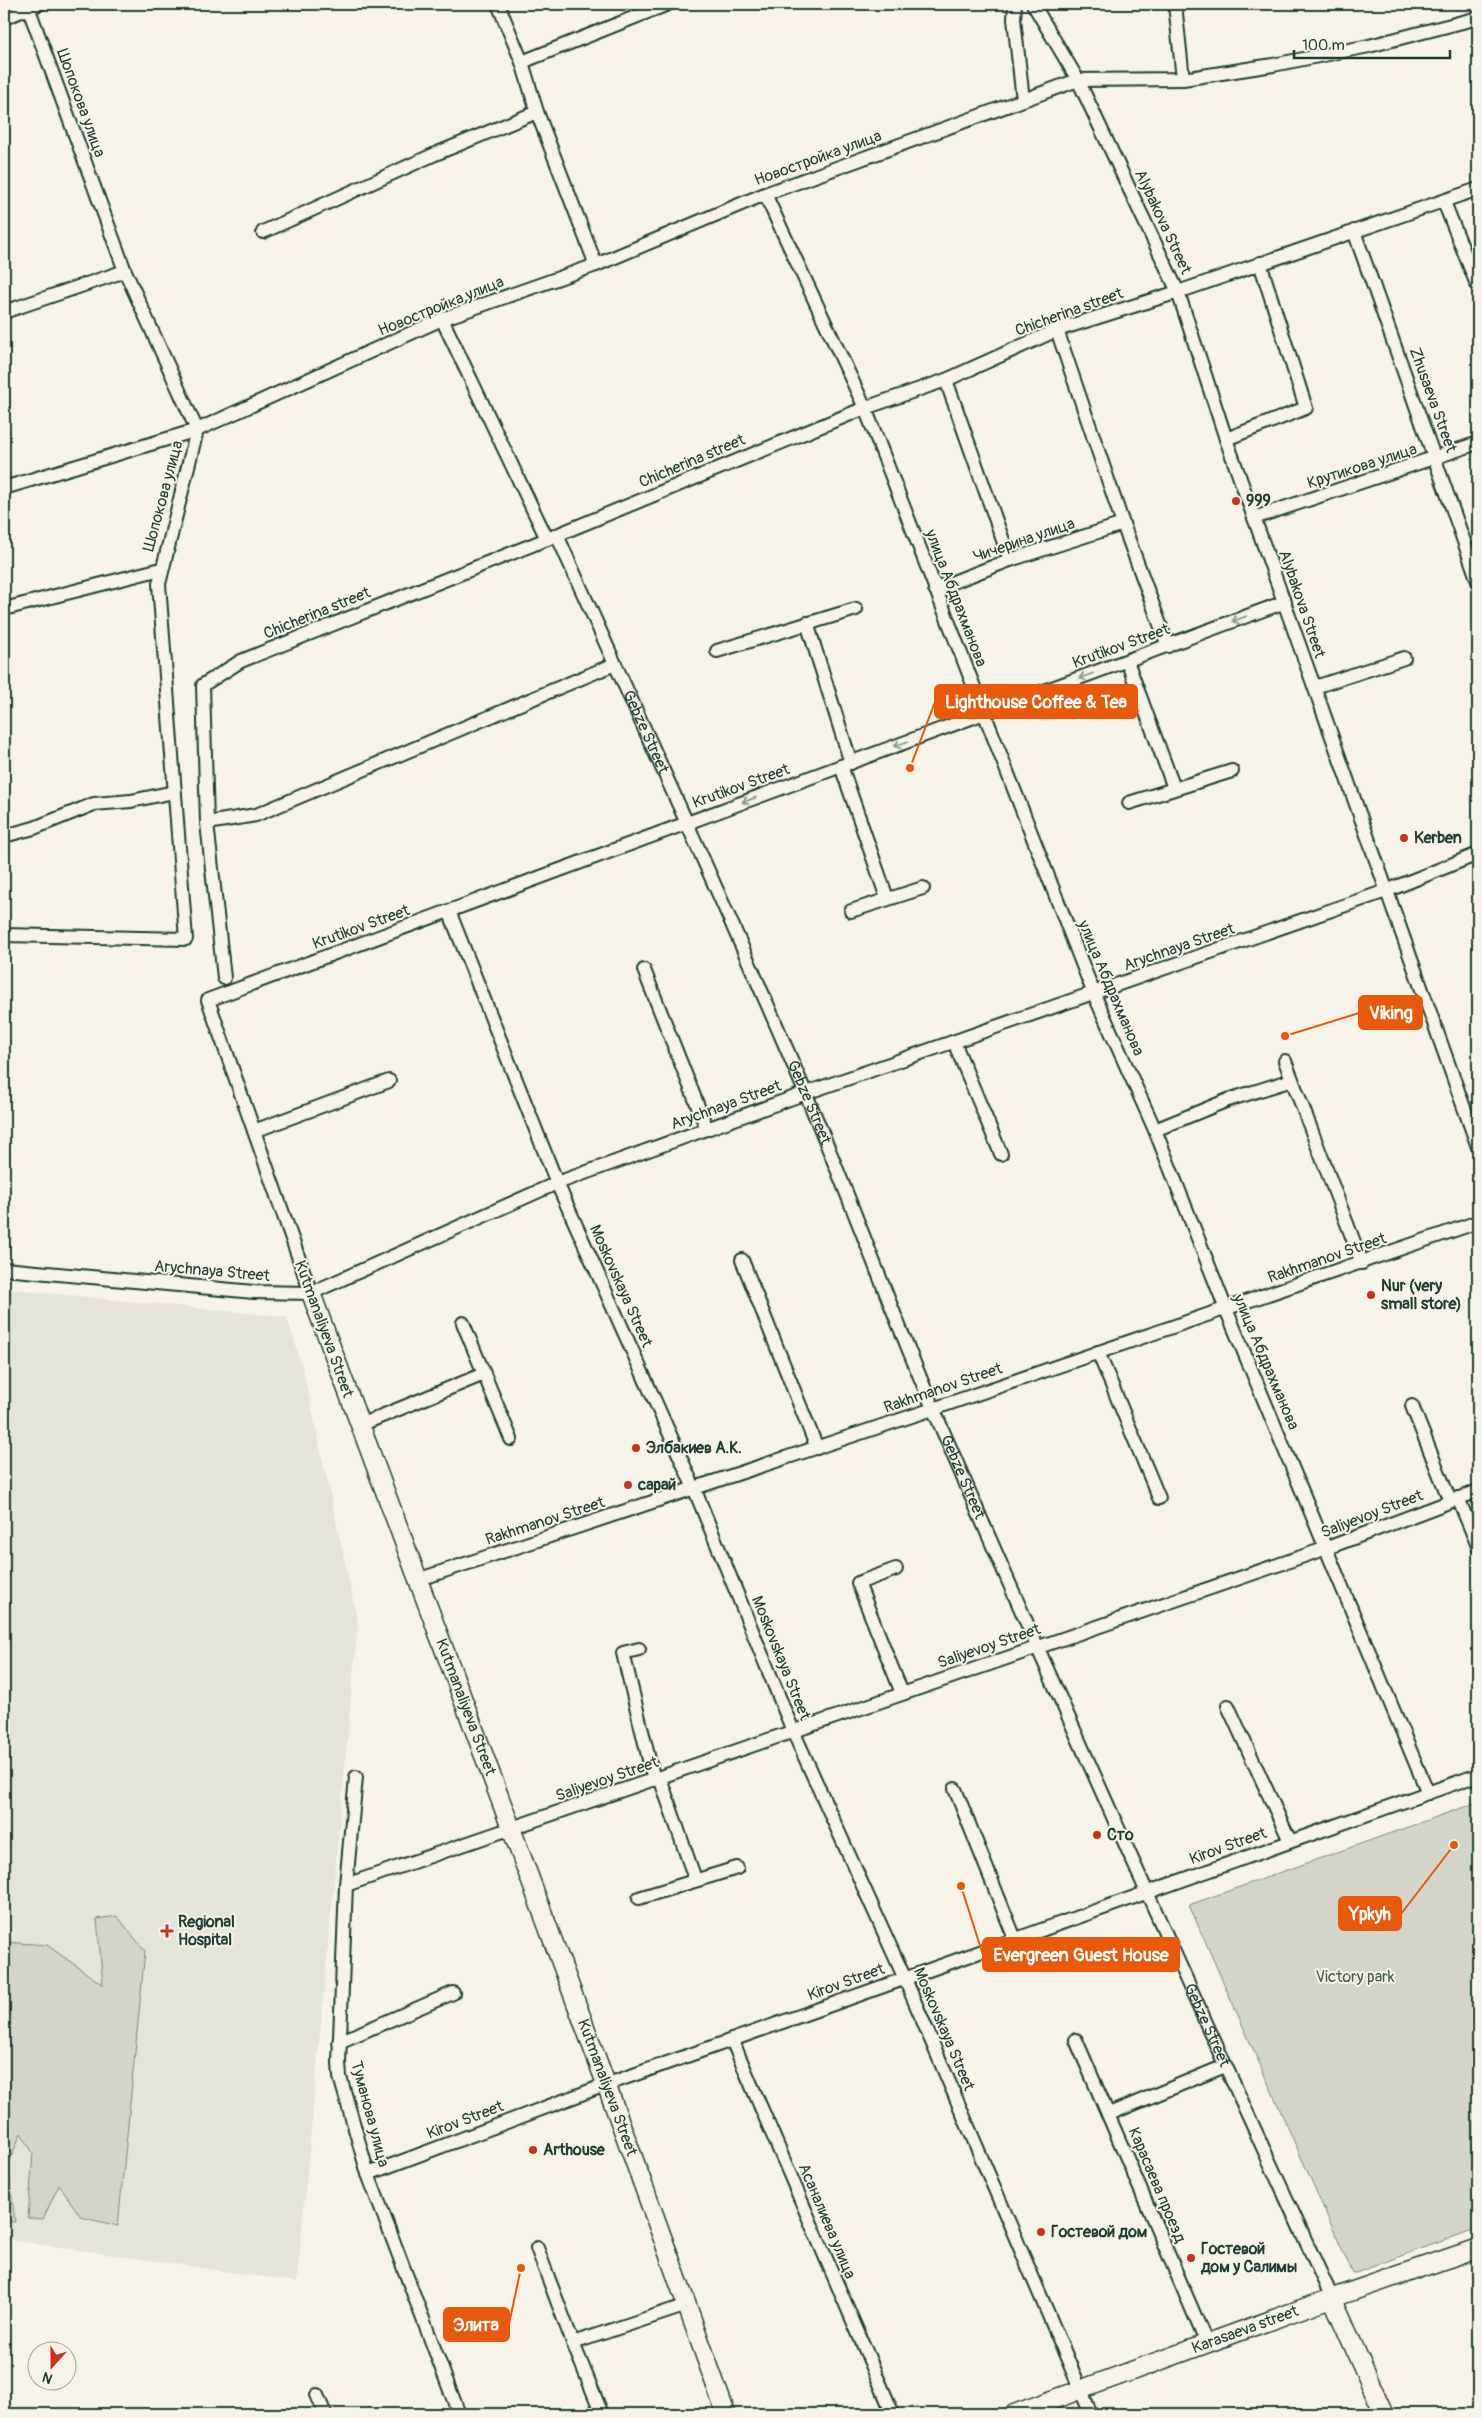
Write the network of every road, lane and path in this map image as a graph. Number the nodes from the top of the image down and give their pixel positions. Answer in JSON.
{"nodes":[{"id":1,"x":498,"y":4,"type":"edge"},
{"id":2,"x":668,"y":4,"type":"edge"},
{"id":3,"x":1015,"y":4,"type":"edge"},
{"id":4,"x":1033,"y":4,"type":"edge"},
{"id":5,"x":1175,"y":4,"type":"edge"},
{"id":6,"x":31,"y":5,"type":"edge"},
{"id":7,"x":4,"y":18,"type":"edge"},
{"id":8,"x":1478,"y":18,"type":"edge"},
{"id":9,"x":522,"y":62,"type":"junction"},
{"id":10,"x":1183,"y":79,"type":"junction"},
{"id":11,"x":1078,"y":80,"type":"junction"},
{"id":12,"x":1023,"y":100,"type":"junction"},
{"id":13,"x":537,"y":112,"type":"junction"},
{"id":14,"x":1478,"y":189,"type":"edge"},
{"id":15,"x":765,"y":194,"type":"junction"},
{"id":16,"x":1444,"y":202,"type":"junction"},
{"id":17,"x":1354,"y":231,"type":"junction"},
{"id":18,"x":263,"y":232,"type":"dead end"},
{"id":19,"x":1260,"y":263,"type":"junction"},
{"id":20,"x":596,"y":265,"type":"junction"},
{"id":21,"x":125,"y":271,"type":"junction"},
{"id":22,"x":1478,"y":288,"type":"edge"},
{"id":23,"x":1178,"y":292,"type":"junction"},
{"id":24,"x":4,"y":312,"type":"edge"},
{"id":25,"x":442,"y":319,"type":"junction"},
{"id":26,"x":1057,"y":330,"type":"junction"},
{"id":27,"x":946,"y":380,"type":"junction"},
{"id":28,"x":865,"y":408,"type":"junction"},
{"id":29,"x":197,"y":430,"type":"junction"},
{"id":30,"x":1226,"y":439,"type":"junction"},
{"id":31,"x":1478,"y":443,"type":"edge"},
{"id":32,"x":1436,"y":458,"type":"junction"},
{"id":33,"x":4,"y":488,"type":"edge"},
{"id":34,"x":1254,"y":518,"type":"junction"},
{"id":35,"x":1123,"y":524,"type":"junction"},
{"id":36,"x":552,"y":537,"type":"junction"},
{"id":37,"x":1010,"y":560,"type":"junction"},
{"id":38,"x":161,"y":569,"type":"junction"},
{"id":39,"x":1478,"y":581,"type":"edge"},
{"id":40,"x":935,"y":589,"type":"junction"},
{"id":41,"x":1284,"y":602,"type":"junction"},
{"id":42,"x":4,"y":609,"type":"edge"},
{"id":43,"x":856,"y":609,"type":"dead end"},
{"id":44,"x":807,"y":623,"type":"junction"},
{"id":45,"x":1168,"y":646,"type":"junction"},
{"id":46,"x":717,"y":651,"type":"dead end"},
{"id":47,"x":1404,"y":658,"type":"dead end"},
{"id":48,"x":1127,"y":660,"type":"junction"},
{"id":49,"x":615,"y":664,"type":"junction"},
{"id":50,"x":1315,"y":688,"type":"junction"},
{"id":51,"x":983,"y":714,"type":"junction"},
{"id":52,"x":846,"y":764,"type":"junction"},
{"id":53,"x":1232,"y":771,"type":"dead end"},
{"id":54,"x":1174,"y":788,"type":"junction"},
{"id":55,"x":174,"y":792,"type":"junction"},
{"id":56,"x":1129,"y":803,"type":"dead end"},
{"id":57,"x":207,"y":823,"type":"junction"},
{"id":58,"x":688,"y":823,"type":"junction"},
{"id":59,"x":4,"y":836,"type":"edge"},
{"id":60,"x":1478,"y":854,"type":"edge"},
{"id":61,"x":922,"y":888,"type":"dead end"},
{"id":62,"x":1386,"y":891,"type":"junction"},
{"id":63,"x":887,"y":898,"type":"junction"},
{"id":64,"x":449,"y":911,"type":"junction"},
{"id":65,"x":851,"y":911,"type":"dead end"},
{"id":66,"x":4,"y":935,"type":"edge"},
{"id":67,"x":644,"y":970,"type":"dead end"},
{"id":68,"x":224,"y":978,"type":"dead end"},
{"id":69,"x":1094,"y":994,"type":"junction"},
{"id":70,"x":208,"y":1000,"type":"joint"},
{"id":71,"x":954,"y":1042,"type":"junction"},
{"id":72,"x":1285,"y":1061,"type":"dead end"},
{"id":73,"x":1292,"y":1080,"type":"junction"},
{"id":74,"x":390,"y":1081,"type":"dead end"},
{"id":75,"x":806,"y":1093,"type":"junction"},
{"id":76,"x":707,"y":1129,"type":"junction"},
{"id":77,"x":1155,"y":1130,"type":"junction"},
{"id":78,"x":254,"y":1131,"type":"junction"},
{"id":79,"x":1478,"y":1147,"type":"edge"},
{"id":80,"x":1001,"y":1154,"type":"dead end"},
{"id":81,"x":557,"y":1183,"type":"junction"},
{"id":82,"x":1478,"y":1222,"type":"edge"},
{"id":83,"x":742,"y":1260,"type":"dead end"},
{"id":84,"x":1362,"y":1263,"type":"junction"},
{"id":85,"x":4,"y":1270,"type":"edge"},
{"id":86,"x":310,"y":1293,"type":"junction"},
{"id":87,"x":1226,"y":1309,"type":"junction"},
{"id":88,"x":463,"y":1323,"type":"dead end"},
{"id":89,"x":1098,"y":1352,"type":"junction"},
{"id":90,"x":484,"y":1374,"type":"junction"},
{"id":91,"x":1412,"y":1406,"type":"dead end"},
{"id":92,"x":933,"y":1409,"type":"junction"},
{"id":93,"x":360,"y":1425,"type":"junction"},
{"id":94,"x":510,"y":1440,"type":"dead end"},
{"id":95,"x":817,"y":1448,"type":"junction"},
{"id":96,"x":694,"y":1488,"type":"junction"},
{"id":97,"x":1478,"y":1491,"type":"edge"},
{"id":98,"x":1159,"y":1498,"type":"dead end"},
{"id":99,"x":1454,"y":1500,"type":"junction"},
{"id":100,"x":1478,"y":1546,"type":"edge"},
{"id":101,"x":1327,"y":1548,"type":"junction"},
{"id":102,"x":896,"y":1569,"type":"dead end"},
{"id":103,"x":417,"y":1580,"type":"junction"},
{"id":104,"x":1037,"y":1646,"type":"junction"},
{"id":105,"x":639,"y":1650,"type":"dead end"},
{"id":106,"x":902,"y":1693,"type":"junction"},
{"id":107,"x":1228,"y":1706,"type":"dead end"},
{"id":108,"x":793,"y":1731,"type":"junction"},
{"id":109,"x":1478,"y":1775,"type":"edge"},
{"id":110,"x":356,"y":1777,"type":"dead end"},
{"id":111,"x":657,"y":1779,"type":"junction"},
{"id":112,"x":955,"y":1790,"type":"dead end"},
{"id":113,"x":1428,"y":1794,"type":"junction"},
{"id":114,"x":510,"y":1830,"type":"junction"},
{"id":115,"x":1290,"y":1841,"type":"junction"},
{"id":116,"x":737,"y":1868,"type":"dead end"},
{"id":117,"x":695,"y":1879,"type":"junction"},
{"id":118,"x":346,"y":1885,"type":"junction"},
{"id":119,"x":1146,"y":1893,"type":"junction"},
{"id":120,"x":639,"y":1898,"type":"dead end"},
{"id":121,"x":1015,"y":1939,"type":"junction"},
{"id":122,"x":904,"y":1979,"type":"junction"},
{"id":123,"x":453,"y":1993,"type":"dead end"},
{"id":124,"x":732,"y":2040,"type":"junction"},
{"id":125,"x":1076,"y":2040,"type":"dead end"},
{"id":126,"x":340,"y":2042,"type":"junction"},
{"id":127,"x":1225,"y":2066,"type":"junction"},
{"id":128,"x":608,"y":2084,"type":"junction"},
{"id":129,"x":1109,"y":2114,"type":"junction"},
{"id":130,"x":368,"y":2174,"type":"junction"},
{"id":131,"x":537,"y":2248,"type":"dead end"},
{"id":132,"x":1478,"y":2248,"type":"edge"},
{"id":133,"x":1332,"y":2298,"type":"junction"},
{"id":134,"x":687,"y":2305,"type":"junction"},
{"id":135,"x":573,"y":2343,"type":"junction"},
{"id":136,"x":1207,"y":2344,"type":"junction"},
{"id":137,"x":1081,"y":2390,"type":"junction"},
{"id":138,"x":317,"y":2395,"type":"dead end"},
{"id":139,"x":325,"y":2414,"type":"edge"},
{"id":140,"x":459,"y":2414,"type":"edge"},
{"id":141,"x":602,"y":2414,"type":"edge"},
{"id":142,"x":726,"y":2414,"type":"edge"},
{"id":143,"x":893,"y":2414,"type":"edge"},
{"id":144,"x":1014,"y":2414,"type":"edge"},
{"id":145,"x":1091,"y":2414,"type":"edge"},
{"id":146,"x":1384,"y":2414,"type":"edge"}],
"edges":[{"from":1,"to":9,"type":"street"},
{"from":2,"to":9,"type":"street"},
{"from":3,"to":12,"type":"street"},
{"from":4,"to":11,"type":"street","name":"Alybakova Street"},
{"from":5,"to":10,"type":"street"},
{"from":6,"to":7,"type":"street"},
{"from":6,"to":21,"type":"street","name":"Шопокова улица"},
{"from":8,"to":10,"type":"street","name":"Новостройка улица"},
{"from":9,"to":13,"type":"street"},
{"from":10,"to":11,"type":"street","name":"Новостройка улица"},
{"from":11,"to":12,"type":"street","name":"Новостройка улица"},
{"from":11,"to":23,"type":"street","name":"Alybakova Street"},
{"from":12,"to":15,"type":"street","name":"Новостройка улица"},
{"from":13,"to":18,"type":"street"},
{"from":13,"to":20,"type":"street"},
{"from":14,"to":16,"type":"street","name":"Chicherina street"},
{"from":15,"to":20,"type":"street","name":"Новостройка улица"},
{"from":15,"to":28,"type":"street","name":"улица Абдрахманова"},
{"from":16,"to":17,"type":"street","name":"Chicherina street"},
{"from":16,"to":22,"type":"street"},
{"from":17,"to":19,"type":"street","name":"Chicherina street"},
{"from":17,"to":32,"type":"street","name":"Zhusaeva Street"},
{"from":19,"to":23,"type":"street","name":"Chicherina street"},
{"from":19,"to":30,"type":"street"},
{"from":20,"to":25,"type":"street","name":"Новостройка улица"},
{"from":21,"to":24,"type":"street"},
{"from":21,"to":29,"type":"street","name":"Шопокова улица"},
{"from":23,"to":26,"type":"street","name":"Chicherina street"},
{"from":23,"to":30,"type":"street","name":"Alybakova Street"},
{"from":25,"to":29,"type":"street","name":"Новостройка улица"},
{"from":25,"to":36,"type":"street","name":"Gebze Street"},
{"from":26,"to":27,"type":"street","name":"Chicherina street"},
{"from":26,"to":35,"type":"street"},
{"from":27,"to":28,"type":"street","name":"Chicherina street"},
{"from":27,"to":37,"type":"street"},
{"from":28,"to":36,"type":"street","name":"Chicherina street"},
{"from":28,"to":40,"type":"street","name":"улица Абдрахманова"},
{"from":29,"to":33,"type":"street","name":"Новостройка улица"},
{"from":29,"to":38,"type":"street","name":"Шопокова улица"},
{"from":30,"to":34,"type":"street","name":"Alybakova Street"},
{"from":31,"to":32,"type":"street","name":"Крутикова улица"},
{"from":32,"to":34,"type":"street","name":"Крутикова улица"},
{"from":32,"to":39,"type":"street","name":"Zhusaeva Street"},
{"from":34,"to":41,"type":"street","name":"Alybakova Street"},
{"from":35,"to":37,"type":"street","name":"Чичерина улица"},
{"from":35,"to":45,"type":"street"},
{"from":36,"to":49,"type":"street","name":"Gebze Street"},
{"from":36,"to":57,"type":"street","name":"Chicherina street"},
{"from":37,"to":40,"type":"street","name":"Чичерина улица"},
{"from":38,"to":42,"type":"street"},
{"from":38,"to":55,"type":"street","name":"Шопокова улица"},
{"from":40,"to":51,"type":"street","name":"улица Абдрахманова"},
{"from":41,"to":45,"type":"street","name":"Krutikov Street","one_way":true},
{"from":41,"to":50,"type":"street","name":"Alybakova Street"},
{"from":43,"to":44,"type":"street"},
{"from":44,"to":46,"type":"street"},
{"from":44,"to":52,"type":"street"},
{"from":45,"to":48,"type":"street","name":"Krutikov Street"},
{"from":47,"to":50,"type":"street"},
{"from":48,"to":51,"type":"street","name":"Krutikov Street","one_way":true},
{"from":48,"to":54,"type":"street"},
{"from":49,"to":57,"type":"street"},
{"from":49,"to":58,"type":"street","name":"Gebze Street"},
{"from":50,"to":62,"type":"street","name":"Alybakova Street"},
{"from":51,"to":52,"type":"street","name":"Krutikov Street","one_way":true},
{"from":51,"to":69,"type":"street","name":"улица Абдрахманова"},
{"from":52,"to":58,"type":"street","name":"Krutikov Street","one_way":true},
{"from":52,"to":63,"type":"street"},
{"from":53,"to":54,"type":"street"},
{"from":54,"to":56,"type":"street"},
{"from":55,"to":59,"type":"street"},
{"from":55,"to":66,"type":"street","name":"Шопокова улица"},
{"from":57,"to":68,"type":"street","name":"Chicherina street"},
{"from":58,"to":64,"type":"street","name":"Krutikov Street"},
{"from":58,"to":75,"type":"street","name":"Gebze Street"},
{"from":60,"to":62,"type":"street","name":"Arychnaya Street"},
{"from":61,"to":63,"type":"street"},
{"from":62,"to":69,"type":"street","name":"Arychnaya Street"},
{"from":62,"to":79,"type":"street","name":"Alybakova Street"},
{"from":63,"to":65,"type":"street"},
{"from":64,"to":70,"type":"street","name":"Krutikov Street"},
{"from":64,"to":81,"type":"street","name":"Moskovskaya Street"},
{"from":67,"to":76,"type":"street"},
{"from":69,"to":71,"type":"street","name":"Arychnaya Street"},
{"from":69,"to":77,"type":"street","name":"улица Абдрахманова"},
{"from":70,"to":78,"type":"street","name":"Kutmanaliyeva Street"},
{"from":71,"to":75,"type":"street","name":"Arychnaya Street"},
{"from":71,"to":80,"type":"street"},
{"from":72,"to":73,"type":"street"},
{"from":73,"to":77,"type":"street"},
{"from":73,"to":84,"type":"street"},
{"from":74,"to":78,"type":"street"},
{"from":75,"to":76,"type":"street","name":"Arychnaya Street"},
{"from":75,"to":92,"type":"street","name":"Gebze Street"},
{"from":76,"to":81,"type":"street","name":"Arychnaya Street"},
{"from":77,"to":87,"type":"street","name":"улица Абдрахманова"},
{"from":78,"to":86,"type":"street","name":"Kutmanaliyeva Street"},
{"from":81,"to":86,"type":"street","name":"Arychnaya Street"},
{"from":81,"to":96,"type":"street","name":"Moskovskaya Street"},
{"from":82,"to":84,"type":"street","name":"Rakhmanov Street"},
{"from":83,"to":95,"type":"street"},
{"from":84,"to":87,"type":"street","name":"Rakhmanov Street"},
{"from":85,"to":86,"type":"street","name":"Arychnaya Street"},
{"from":86,"to":93,"type":"street","name":"Kutmanaliyeva Street"},
{"from":87,"to":89,"type":"street","name":"Rakhmanov Street"},
{"from":87,"to":101,"type":"street","name":"улица Абдрахманова"},
{"from":88,"to":90,"type":"street"},
{"from":89,"to":92,"type":"street","name":"Rakhmanov Street"},
{"from":89,"to":98,"type":"street"},
{"from":90,"to":93,"type":"street"},
{"from":90,"to":94,"type":"street"},
{"from":91,"to":99,"type":"street"},
{"from":92,"to":95,"type":"street","name":"Rakhmanov Street"},
{"from":92,"to":104,"type":"street","name":"Gebze Street"},
{"from":93,"to":103,"type":"street","name":"Kutmanaliyeva Street"},
{"from":95,"to":96,"type":"street","name":"Rakhmanov Street"},
{"from":96,"to":103,"type":"street","name":"Rakhmanov Street"},
{"from":96,"to":108,"type":"street","name":"Moskovskaya Street"},
{"from":97,"to":99,"type":"street","name":"Saliyevoy Street"},
{"from":99,"to":100,"type":"street"},
{"from":99,"to":101,"type":"street","name":"Saliyevoy Street"},
{"from":101,"to":104,"type":"street","name":"Saliyevoy Street"},
{"from":101,"to":113,"type":"street","name":"улица Абдрахманова"},
{"from":102,"to":106,"type":"street"},
{"from":103,"to":114,"type":"street","name":"Kutmanaliyeva Street"},
{"from":104,"to":106,"type":"street","name":"Saliyevoy Street"},
{"from":104,"to":119,"type":"street","name":"Gebze Street"},
{"from":105,"to":111,"type":"street"},
{"from":106,"to":108,"type":"street","name":"Saliyevoy Street"},
{"from":107,"to":115,"type":"street"},
{"from":108,"to":111,"type":"street","name":"Saliyevoy Street"},
{"from":108,"to":122,"type":"street","name":"Moskovskaya Street"},
{"from":109,"to":113,"type":"street","name":"Kirov Street"},
{"from":110,"to":118,"type":"street","name":"Туманова улица"},
{"from":111,"to":114,"type":"street","name":"Saliyevoy Street"},
{"from":111,"to":117,"type":"street"},
{"from":112,"to":121,"type":"street"},
{"from":113,"to":115,"type":"street","name":"Kirov Street"},
{"from":114,"to":118,"type":"street","name":"Saliyevoy Street"},
{"from":114,"to":128,"type":"street","name":"Kutmanaliyeva Street"},
{"from":115,"to":119,"type":"street","name":"Kirov Street"},
{"from":116,"to":117,"type":"street"},
{"from":117,"to":120,"type":"street"},
{"from":118,"to":126,"type":"street","name":"Туманова улица"},
{"from":119,"to":121,"type":"street","name":"Kirov Street"},
{"from":119,"to":127,"type":"street","name":"Gebze Street"},
{"from":121,"to":122,"type":"street","name":"Kirov Street"},
{"from":122,"to":124,"type":"street","name":"Kirov Street"},
{"from":122,"to":137,"type":"street","name":"Moskovskaya Street"},
{"from":123,"to":126,"type":"street"},
{"from":124,"to":128,"type":"street","name":"Kirov Street"},
{"from":124,"to":143,"type":"street","name":"Асаналиева улица"},
{"from":125,"to":129,"type":"street","name":"Карасаева проезд"},
{"from":126,"to":130,"type":"street","name":"Туманова улица"},
{"from":127,"to":129,"type":"street"},
{"from":127,"to":133,"type":"street","name":"Gebze Street"},
{"from":128,"to":130,"type":"street","name":"Kirov Street"},
{"from":128,"to":134,"type":"street","name":"Kutmanaliyeva Street"},
{"from":129,"to":136,"type":"street","name":"Карасаева проезд"},
{"from":130,"to":140,"type":"street","name":"Туманова улица"},
{"from":131,"to":135,"type":"street"},
{"from":132,"to":133,"type":"street","name":"Karasaeva street"},
{"from":133,"to":136,"type":"street","name":"Karasaeva street"},
{"from":133,"to":146,"type":"street","name":"Gebze Street"},
{"from":134,"to":135,"type":"street"},
{"from":134,"to":142,"type":"street","name":"Kutmanaliyeva Street"},
{"from":135,"to":141,"type":"street"},
{"from":136,"to":137,"type":"street","name":"Karasaeva street"},
{"from":137,"to":144,"type":"street","name":"Karasaeva street"},
{"from":137,"to":145,"type":"street","name":"Moskovskaya Street"},
{"from":138,"to":139,"type":"street"}]}
